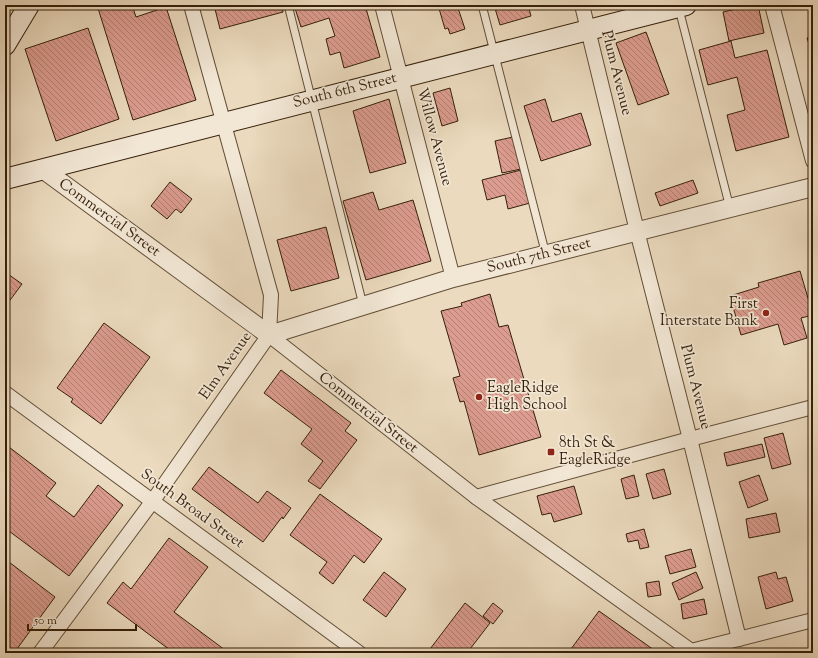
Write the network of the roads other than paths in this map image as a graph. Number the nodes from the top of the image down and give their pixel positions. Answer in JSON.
{"nodes":[{"id":1,"x":29,"y":5,"type":"edge"},
{"id":2,"x":192,"y":5,"type":"edge"},
{"id":3,"x":288,"y":5,"type":"edge"},
{"id":4,"x":382,"y":5,"type":"edge"},
{"id":5,"x":482,"y":5,"type":"edge"},
{"id":6,"x":582,"y":5,"type":"edge"},
{"id":7,"x":772,"y":5,"type":"edge"},
{"id":8,"x":681,"y":6,"type":"edge"},
{"id":9,"x":588,"y":30,"type":"junction"},
{"id":10,"x":5,"y":45,"type":"edge"},
{"id":11,"x":494,"y":53,"type":"junction"},
{"id":12,"x":400,"y":77,"type":"junction"},
{"id":13,"x":312,"y":100,"type":"junction"},
{"id":14,"x":224,"y":122,"type":"junction"},
{"id":15,"x":813,"y":161,"type":"edge"},
{"id":16,"x":44,"y":170,"type":"junction"},
{"id":17,"x":5,"y":179,"type":"edge"},
{"id":18,"x":813,"y":187,"type":"edge"},
{"id":19,"x":730,"y":208,"type":"junction"},
{"id":20,"x":637,"y":231,"type":"junction"},
{"id":21,"x":546,"y":254,"type":"junction"},
{"id":22,"x":453,"y":278,"type":"junction"},
{"id":23,"x":364,"y":306,"type":"junction"},
{"id":24,"x":268,"y":335,"type":"junction"},
{"id":25,"x":5,"y":393,"type":"edge"},
{"id":26,"x":813,"y":407,"type":"edge"},
{"id":27,"x":690,"y":438,"type":"junction"},
{"id":28,"x":476,"y":497,"type":"junction"},
{"id":29,"x":152,"y":502,"type":"junction"},
{"id":30,"x":813,"y":620,"type":"edge"},
{"id":31,"x":739,"y":639,"type":"junction"},
{"id":32,"x":693,"y":652,"type":"edge"},
{"id":33,"x":40,"y":653,"type":"edge"},
{"id":34,"x":359,"y":653,"type":"edge"}],
"edges":[{"from":1,"to":10,"type":"main road"},
{"from":2,"to":14,"type":"street","name":"Elm Avenue"},
{"from":3,"to":13,"type":"lane"},
{"from":4,"to":12,"type":"street","name":"Willow Avenue"},
{"from":5,"to":11,"type":"lane"},
{"from":6,"to":9,"type":"street","name":"Plum Avenue"},
{"from":7,"to":15,"type":"street"},
{"from":8,"to":9,"type":"main road","name":"South 6th Street"},
{"from":8,"to":19,"type":"lane"},
{"from":9,"to":11,"type":"main road","name":"South 6th Street"},
{"from":9,"to":20,"type":"street","name":"Plum Avenue"},
{"from":11,"to":12,"type":"main road","name":"South 6th Street"},
{"from":11,"to":21,"type":"lane"},
{"from":12,"to":13,"type":"main road","name":"South 6th Street"},
{"from":12,"to":22,"type":"street","name":"Willow Avenue"},
{"from":13,"to":14,"type":"main road","name":"South 6th Street"},
{"from":13,"to":23,"type":"lane"},
{"from":14,"to":16,"type":"main road","name":"South 6th Street"},
{"from":14,"to":24,"type":"street","name":"Elm Avenue"},
{"from":16,"to":17,"type":"main road","name":"South 6th Street"},
{"from":16,"to":24,"type":"street","name":"Commercial Street"},
{"from":18,"to":19,"type":"street","name":"South 7th Street"},
{"from":19,"to":20,"type":"street","name":"South 7th Street"},
{"from":20,"to":21,"type":"street","name":"South 7th Street"},
{"from":20,"to":27,"type":"street","name":"Plum Avenue"},
{"from":21,"to":22,"type":"street","name":"South 7th Street"},
{"from":22,"to":23,"type":"street","name":"South 7th Street"},
{"from":23,"to":24,"type":"street","name":"South 7th Street"},
{"from":24,"to":28,"type":"street","name":"Commercial Street"},
{"from":24,"to":29,"type":"street","name":"Elm Avenue"},
{"from":25,"to":29,"type":"street","name":"South Broad Street"},
{"from":26,"to":27,"type":"street"},
{"from":27,"to":28,"type":"street"},
{"from":27,"to":31,"type":"street","name":"Plum Avenue"},
{"from":28,"to":32,"type":"street","name":"Commercial Street"},
{"from":29,"to":33,"type":"street","name":"Elm Avenue"},
{"from":29,"to":34,"type":"street","name":"South Broad Street"},
{"from":30,"to":31,"type":"street"},
{"from":31,"to":32,"type":"street"}]}
